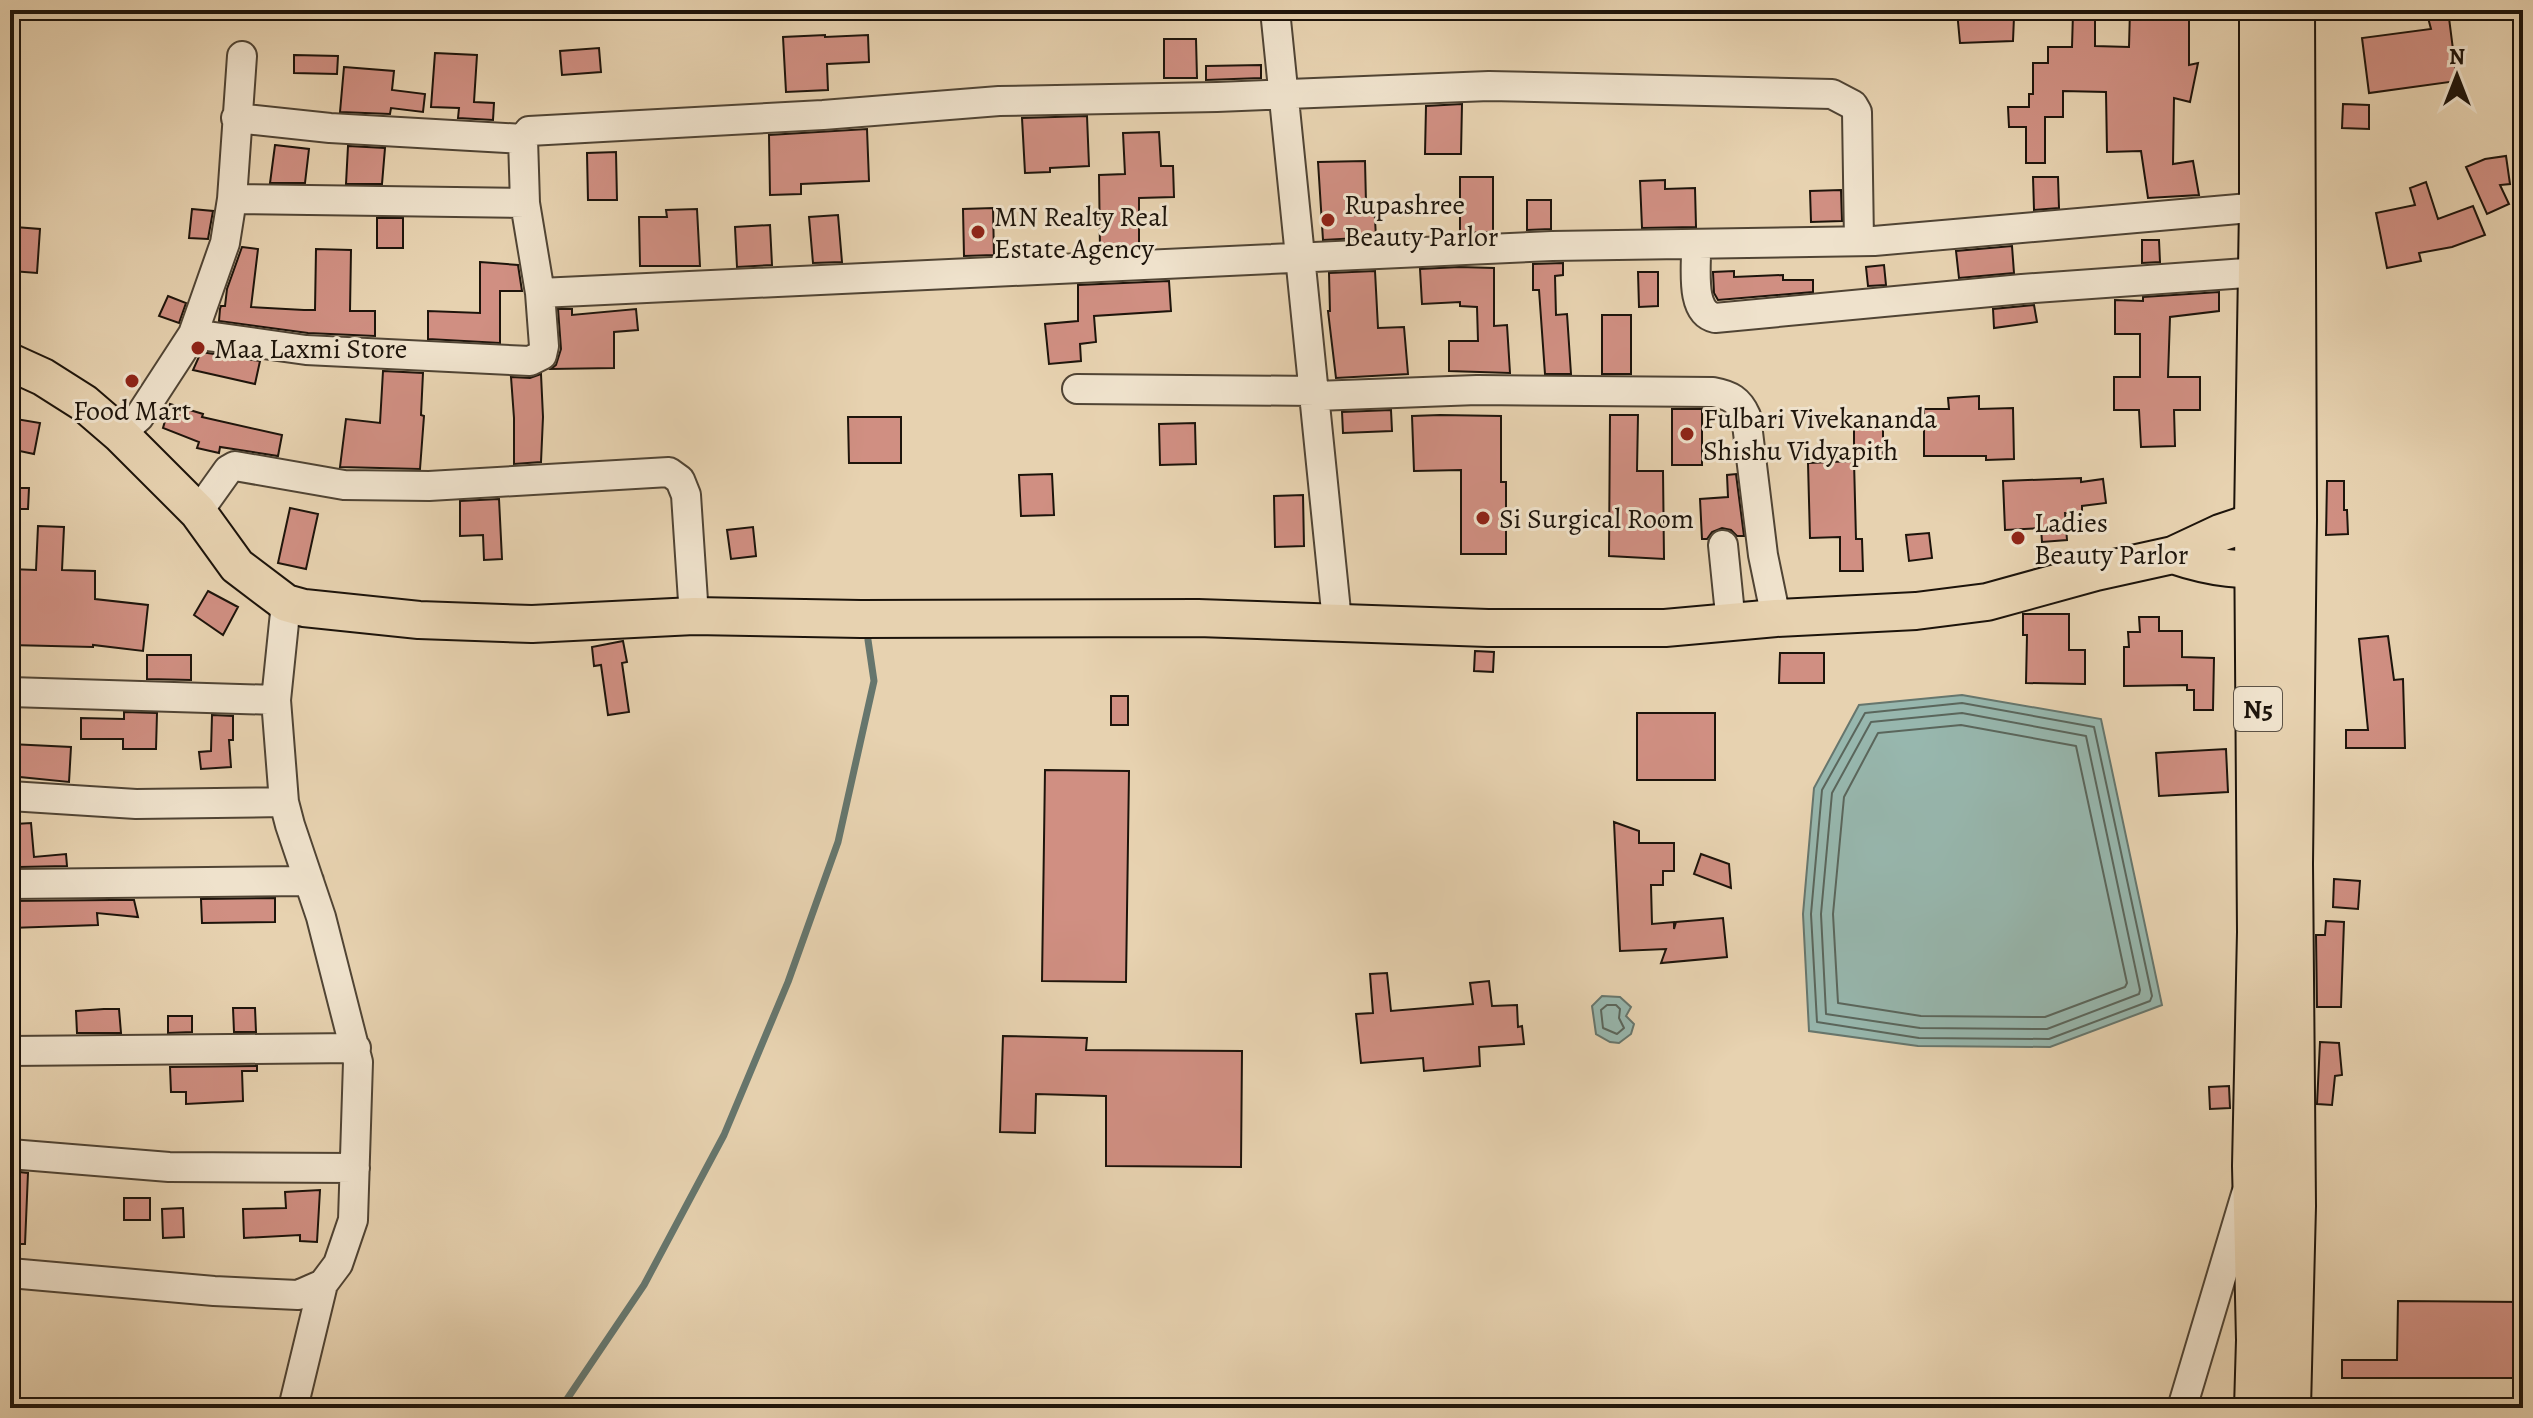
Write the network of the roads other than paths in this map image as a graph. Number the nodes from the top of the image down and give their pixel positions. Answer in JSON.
{"nodes":[{"id":1,"x":1275,"y":10,"type":"edge"},
{"id":2,"x":2261,"y":10,"type":"edge"},
{"id":3,"x":2293,"y":10,"type":"edge"},
{"id":4,"x":242,"y":56,"type":"dead end"},
{"id":5,"x":1283,"y":94,"type":"junction"},
{"id":6,"x":236,"y":118,"type":"junction"},
{"id":7,"x":523,"y":139,"type":"junction"},
{"id":8,"x":232,"y":199,"type":"junction"},
{"id":9,"x":525,"y":203,"type":"junction"},
{"id":10,"x":2261,"y":207,"type":"junction"},
{"id":11,"x":1859,"y":241,"type":"junction"},
{"id":12,"x":1696,"y":244,"type":"junction"},
{"id":13,"x":1302,"y":260,"type":"junction"},
{"id":14,"x":2260,"y":272,"type":"junction"},
{"id":15,"x":540,"y":293,"type":"junction"},
{"id":16,"x":193,"y":334,"type":"junction"},
{"id":17,"x":10,"y":362,"type":"edge"},
{"id":18,"x":1077,"y":389,"type":"dead end"},
{"id":19,"x":1315,"y":393,"type":"junction"},
{"id":20,"x":120,"y":434,"type":"junction"},
{"id":21,"x":198,"y":512,"type":"junction"},
{"id":22,"x":2275,"y":520,"type":"junction"},
{"id":23,"x":1723,"y":545,"type":"dead end"},
{"id":24,"x":2173,"y":555,"type":"junction"},
{"id":25,"x":2276,"y":570,"type":"junction"},
{"id":26,"x":286,"y":603,"type":"junction"},
{"id":27,"x":694,"y":616,"type":"junction"},
{"id":28,"x":1776,"y":618,"type":"junction"},
{"id":29,"x":1337,"y":621,"type":"junction"},
{"id":30,"x":1731,"y":624,"type":"junction"},
{"id":31,"x":10,"y":692,"type":"edge"},
{"id":32,"x":276,"y":700,"type":"junction"},
{"id":33,"x":10,"y":796,"type":"edge"},
{"id":34,"x":284,"y":802,"type":"junction"},
{"id":35,"x":309,"y":881,"type":"junction"},
{"id":36,"x":10,"y":884,"type":"edge"},
{"id":37,"x":356,"y":1048,"type":"junction"},
{"id":38,"x":10,"y":1051,"type":"edge"},
{"id":39,"x":10,"y":1154,"type":"edge"},
{"id":40,"x":2254,"y":1166,"type":"junction"},
{"id":41,"x":355,"y":1168,"type":"junction"},
{"id":42,"x":10,"y":1273,"type":"edge"},
{"id":43,"x":323,"y":1284,"type":"junction"},
{"id":44,"x":293,"y":1408,"type":"edge"},
{"id":45,"x":2182,"y":1408,"type":"edge"},
{"id":46,"x":2256,"y":1408,"type":"edge"},
{"id":47,"x":2289,"y":1408,"type":"edge"}],
"edges":[{"from":1,"to":5,"type":"street"},
{"from":2,"to":10,"type":"highway","number":"N5"},
{"from":3,"to":22,"type":"highway","number":"N5"},
{"from":4,"to":6,"type":"street"},
{"from":5,"to":7,"type":"street"},
{"from":5,"to":11,"type":"street"},
{"from":5,"to":13,"type":"street"},
{"from":6,"to":7,"type":"street"},
{"from":6,"to":8,"type":"street"},
{"from":7,"to":9,"type":"street"},
{"from":8,"to":9,"type":"street"},
{"from":8,"to":16,"type":"street"},
{"from":9,"to":15,"type":"street"},
{"from":10,"to":11,"type":"street"},
{"from":10,"to":14,"type":"highway","number":"N5"},
{"from":11,"to":12,"type":"street"},
{"from":12,"to":13,"type":"street"},
{"from":12,"to":14,"type":"street"},
{"from":13,"to":15,"type":"street"},
{"from":13,"to":19,"type":"street"},
{"from":14,"to":22,"type":"highway","number":"N5"},
{"from":15,"to":16,"type":"street"},
{"from":16,"to":20,"type":"street"},
{"from":17,"to":20,"type":"main road"},
{"from":18,"to":19,"type":"street"},
{"from":19,"to":28,"type":"street"},
{"from":19,"to":29,"type":"street"},
{"from":20,"to":21,"type":"main road"},
{"from":21,"to":26,"type":"main road"},
{"from":21,"to":27,"type":"street"},
{"from":22,"to":24,"type":"main road"},
{"from":22,"to":25,"type":"highway","number":"N5"},
{"from":23,"to":30,"type":"street"},
{"from":24,"to":25,"type":"main road"},
{"from":24,"to":28,"type":"main road"},
{"from":25,"to":40,"type":"highway","number":"N5"},
{"from":25,"to":47,"type":"highway","number":"N5"},
{"from":26,"to":27,"type":"main road"},
{"from":26,"to":32,"type":"street"},
{"from":27,"to":29,"type":"main road"},
{"from":28,"to":30,"type":"main road"},
{"from":29,"to":30,"type":"main road"},
{"from":31,"to":32,"type":"street"},
{"from":32,"to":34,"type":"street"},
{"from":33,"to":34,"type":"street"},
{"from":34,"to":35,"type":"street"},
{"from":35,"to":36,"type":"street"},
{"from":35,"to":37,"type":"street"},
{"from":37,"to":38,"type":"street"},
{"from":37,"to":41,"type":"street"},
{"from":39,"to":41,"type":"street"},
{"from":40,"to":45,"type":"street"},
{"from":40,"to":46,"type":"highway","number":"N5"},
{"from":41,"to":43,"type":"street"},
{"from":42,"to":43,"type":"street"},
{"from":43,"to":44,"type":"street"}]}
